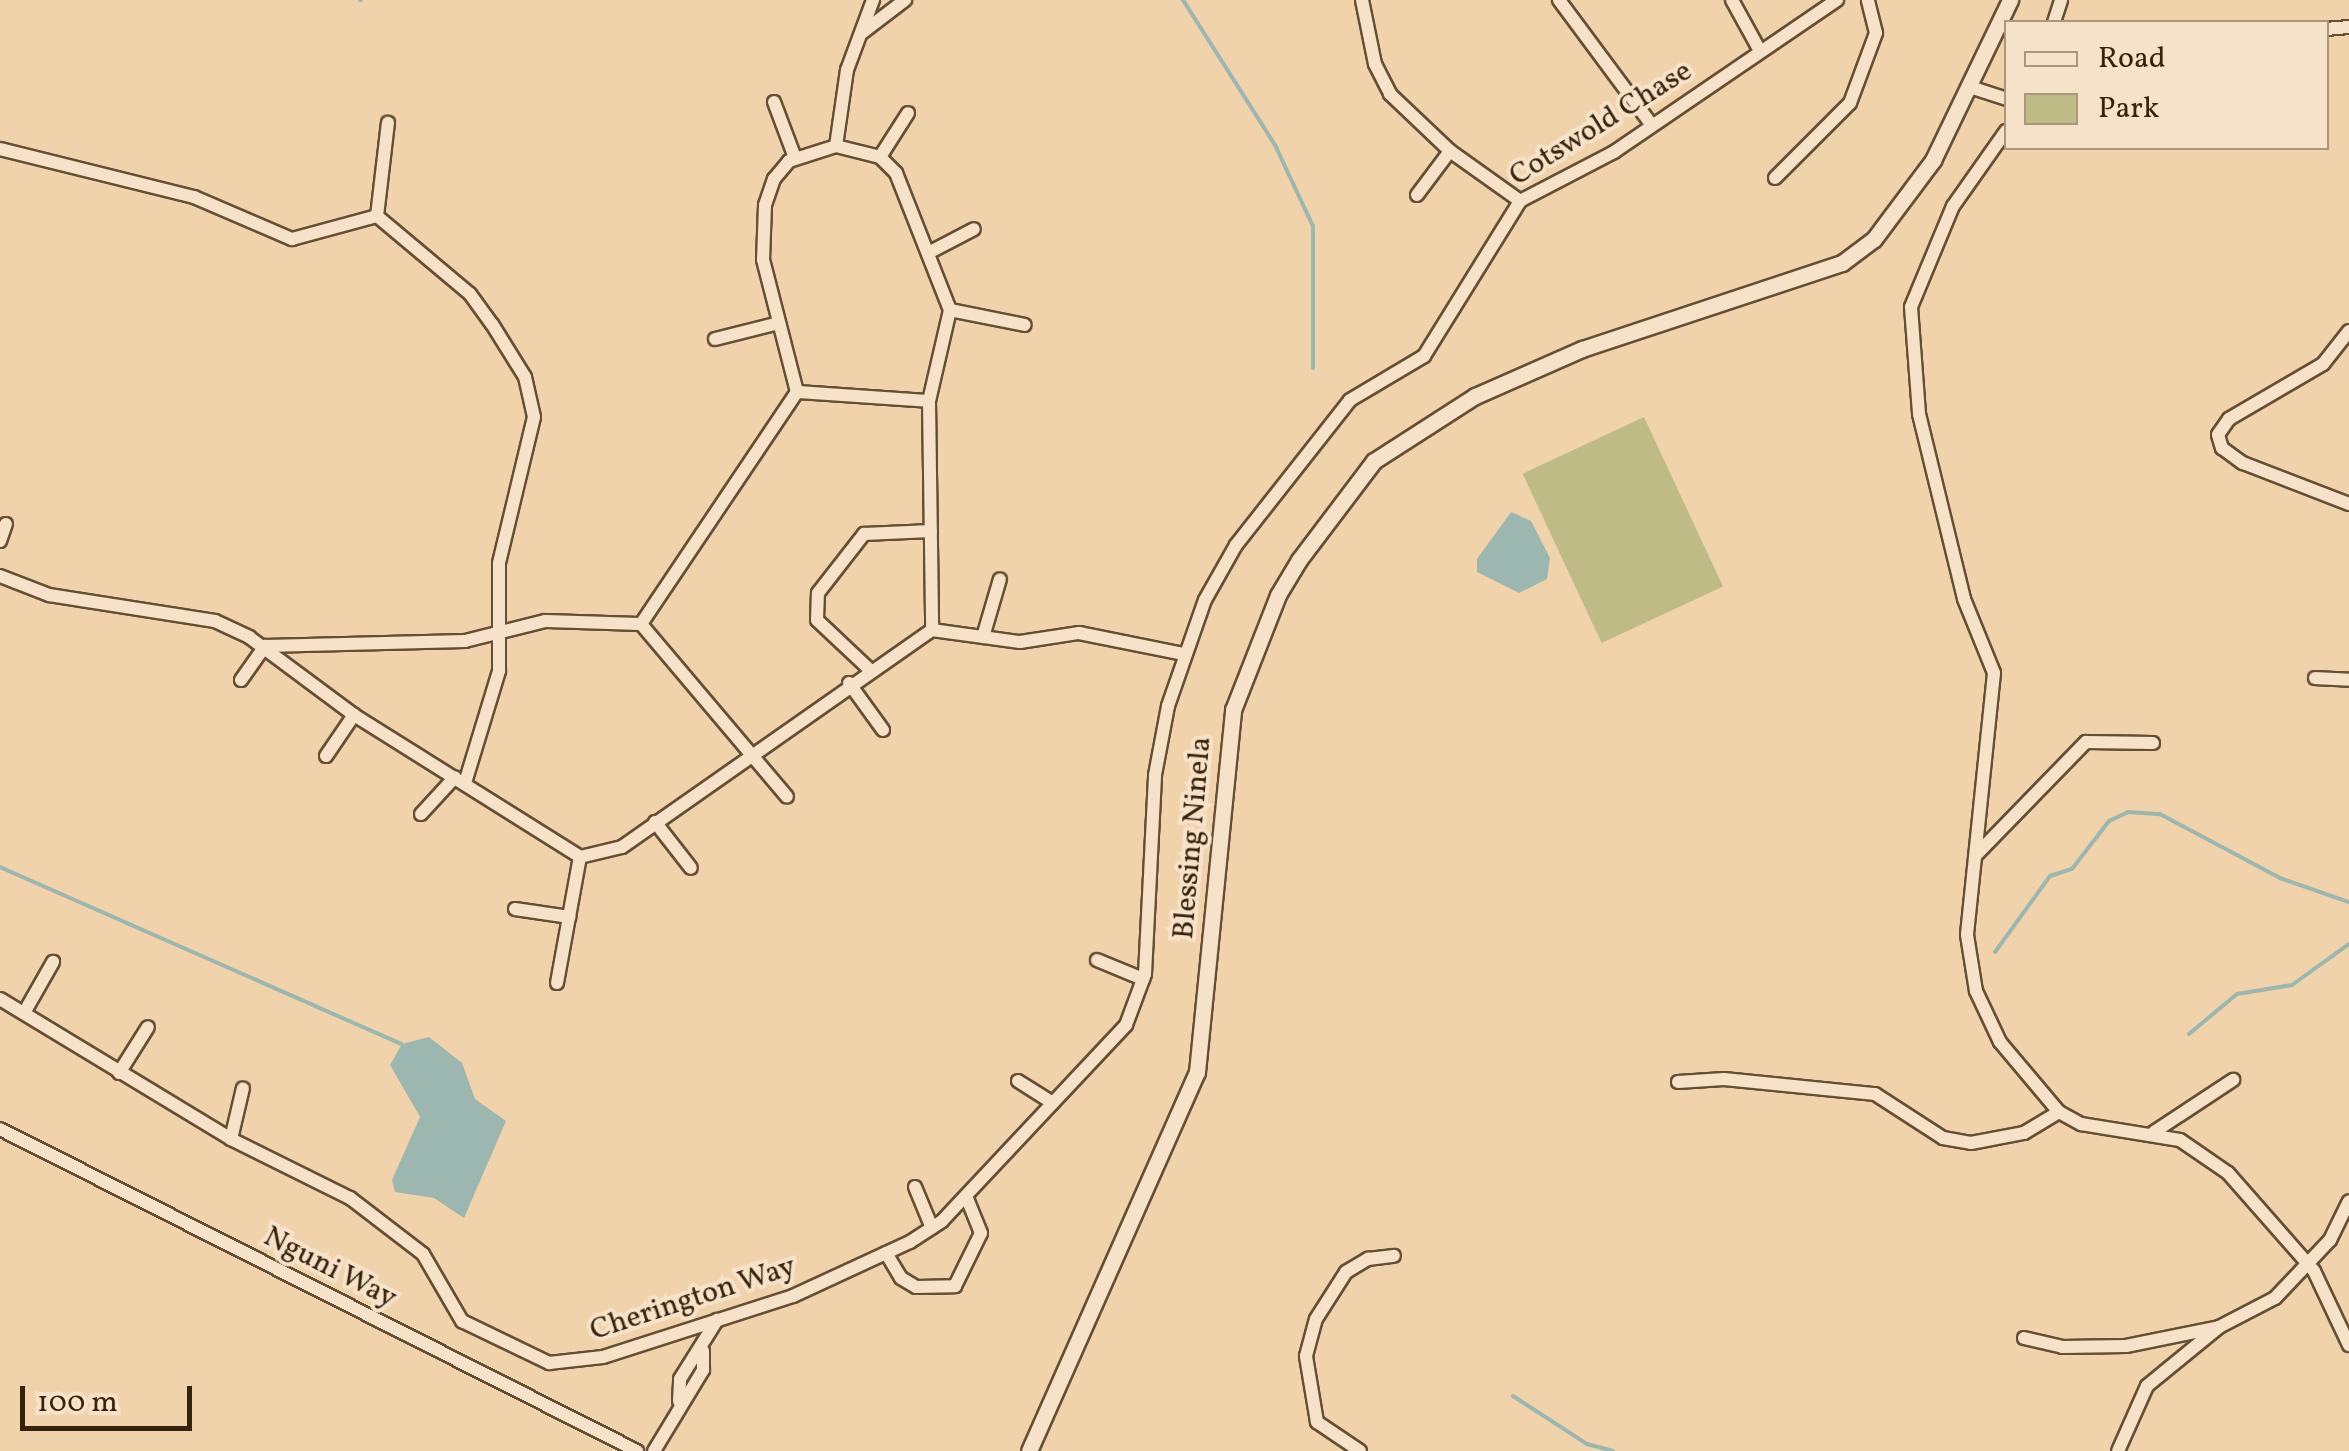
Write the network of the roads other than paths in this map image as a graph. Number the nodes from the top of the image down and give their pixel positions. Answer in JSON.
{"nodes":[{"id":1,"x":874,"y":0,"type":"edge"},
{"id":2,"x":905,"y":0,"type":"edge"},
{"id":3,"x":1362,"y":0,"type":"edge"},
{"id":4,"x":1559,"y":0,"type":"edge"},
{"id":5,"x":1732,"y":0,"type":"edge"},
{"id":6,"x":1837,"y":0,"type":"edge"},
{"id":7,"x":1868,"y":0,"type":"edge"},
{"id":8,"x":2010,"y":0,"type":"edge"},
{"id":9,"x":862,"y":32,"type":"junction"},
{"id":10,"x":1760,"y":51,"type":"junction"},
{"id":11,"x":1972,"y":88,"type":"junction"},
{"id":12,"x":2004,"y":98,"type":"edge"},
{"id":13,"x":774,"y":102,"type":"dead end"},
{"id":14,"x":908,"y":112,"type":"dead end"},
{"id":15,"x":388,"y":123,"type":"dead end"},
{"id":16,"x":1652,"y":125,"type":"junction"},
{"id":17,"x":2004,"y":133,"type":"edge"},
{"id":18,"x":836,"y":146,"type":"junction"},
{"id":19,"x":0,"y":149,"type":"edge"},
{"id":20,"x":1450,"y":151,"type":"junction"},
{"id":21,"x":880,"y":157,"type":"junction"},
{"id":22,"x":796,"y":158,"type":"junction"},
{"id":23,"x":1775,"y":178,"type":"dead end"},
{"id":24,"x":1417,"y":195,"type":"dead end"},
{"id":25,"x":1520,"y":201,"type":"junction"},
{"id":26,"x":377,"y":216,"type":"junction"},
{"id":27,"x":974,"y":229,"type":"dead end"},
{"id":28,"x":932,"y":251,"type":"junction"},
{"id":29,"x":950,"y":310,"type":"junction"},
{"id":30,"x":775,"y":324,"type":"junction"},
{"id":31,"x":1026,"y":326,"type":"dead end"},
{"id":32,"x":2349,"y":331,"type":"edge"},
{"id":33,"x":715,"y":339,"type":"dead end"},
{"id":34,"x":796,"y":392,"type":"junction"},
{"id":35,"x":929,"y":402,"type":"junction"},
{"id":36,"x":2348,"y":505,"type":"edge"},
{"id":37,"x":6,"y":524,"type":"dead end"},
{"id":38,"x":930,"y":530,"type":"junction"},
{"id":39,"x":0,"y":541,"type":"edge"},
{"id":40,"x":0,"y":576,"type":"edge"},
{"id":41,"x":1000,"y":580,"type":"dead end"},
{"id":42,"x":641,"y":624,"type":"junction"},
{"id":43,"x":932,"y":630,"type":"junction"},
{"id":44,"x":498,"y":631,"type":"junction"},
{"id":45,"x":983,"y":637,"type":"junction"},
{"id":46,"x":265,"y":646,"type":"junction"},
{"id":47,"x":1183,"y":654,"type":"junction"},
{"id":48,"x":869,"y":669,"type":"junction"},
{"id":49,"x":2315,"y":678,"type":"dead end"},
{"id":50,"x":241,"y":680,"type":"dead end"},
{"id":51,"x":2349,"y":680,"type":"edge"},
{"id":52,"x":849,"y":683,"type":"junction"},
{"id":53,"x":354,"y":716,"type":"junction"},
{"id":54,"x":884,"y":730,"type":"dead end"},
{"id":55,"x":2154,"y":743,"type":"dead end"},
{"id":56,"x":752,"y":751,"type":"junction"},
{"id":57,"x":326,"y":756,"type":"dead end"},
{"id":58,"x":460,"y":780,"type":"junction"},
{"id":59,"x":788,"y":797,"type":"dead end"},
{"id":60,"x":421,"y":814,"type":"dead end"},
{"id":61,"x":656,"y":822,"type":"junction"},
{"id":62,"x":1976,"y":855,"type":"junction"},
{"id":63,"x":580,"y":857,"type":"junction"},
{"id":64,"x":691,"y":868,"type":"dead end"},
{"id":65,"x":515,"y":909,"type":"dead end"},
{"id":66,"x":569,"y":918,"type":"junction"},
{"id":67,"x":1097,"y":960,"type":"dead end"},
{"id":68,"x":53,"y":962,"type":"dead end"},
{"id":69,"x":1143,"y":979,"type":"junction"},
{"id":70,"x":558,"y":983,"type":"dead end"},
{"id":71,"x":0,"y":1000,"type":"edge"},
{"id":72,"x":24,"y":1013,"type":"junction"},
{"id":73,"x":148,"y":1028,"type":"dead end"},
{"id":74,"x":119,"y":1073,"type":"junction"},
{"id":75,"x":2233,"y":1080,"type":"dead end"},
{"id":76,"x":1018,"y":1081,"type":"dead end"},
{"id":77,"x":1678,"y":1082,"type":"dead end"},
{"id":78,"x":243,"y":1088,"type":"dead end"},
{"id":79,"x":1053,"y":1103,"type":"junction"},
{"id":80,"x":2060,"y":1112,"type":"junction"},
{"id":81,"x":2176,"y":1118,"type":"junction"},
{"id":82,"x":0,"y":1129,"type":"edge"},
{"id":83,"x":2154,"y":1132,"type":"junction"},
{"id":84,"x":231,"y":1139,"type":"junction"},
{"id":85,"x":2180,"y":1140,"type":"junction"},
{"id":86,"x":915,"y":1187,"type":"dead end"},
{"id":87,"x":966,"y":1196,"type":"junction"},
{"id":88,"x":2349,"y":1201,"type":"edge"},
{"id":89,"x":932,"y":1228,"type":"junction"},
{"id":90,"x":886,"y":1253,"type":"junction"},
{"id":91,"x":1394,"y":1256,"type":"dead end"},
{"id":92,"x":2307,"y":1263,"type":"junction"},
{"id":93,"x":718,"y":1320,"type":"junction"},
{"id":94,"x":2219,"y":1326,"type":"junction"},
{"id":95,"x":2024,"y":1338,"type":"dead end"},
{"id":96,"x":2349,"y":1345,"type":"edge"},
{"id":97,"x":637,"y":1451,"type":"edge"},
{"id":98,"x":654,"y":1451,"type":"edge"},
{"id":99,"x":1029,"y":1451,"type":"edge"},
{"id":100,"x":1360,"y":1451,"type":"edge"},
{"id":101,"x":2118,"y":1451,"type":"edge"}],
"edges":[{"from":1,"to":9,"type":"street"},
{"from":2,"to":9,"type":"street"},
{"from":3,"to":20,"type":"street"},
{"from":4,"to":16,"type":"street"},
{"from":5,"to":10,"type":"street"},
{"from":6,"to":10,"type":"street","name":"Cotswold Chase"},
{"from":7,"to":23,"type":"street"},
{"from":8,"to":11,"type":"street","name":"Blessing Ninela"},
{"from":9,"to":18,"type":"street"},
{"from":10,"to":16,"type":"street","name":"Cotswold Chase"},
{"from":11,"to":12,"type":"street"},
{"from":11,"to":99,"type":"street","name":"Blessing Ninela"},
{"from":13,"to":22,"type":"street"},
{"from":14,"to":21,"type":"street"},
{"from":15,"to":26,"type":"street"},
{"from":16,"to":25,"type":"street","name":"Cotswold Chase"},
{"from":17,"to":62,"type":"street"},
{"from":18,"to":21,"type":"street"},
{"from":18,"to":22,"type":"street"},
{"from":19,"to":26,"type":"street"},
{"from":20,"to":24,"type":"street"},
{"from":20,"to":25,"type":"street"},
{"from":21,"to":28,"type":"street"},
{"from":22,"to":30,"type":"street"},
{"from":25,"to":47,"type":"street","name":"Cotswold Chase"},
{"from":26,"to":44,"type":"street"},
{"from":27,"to":28,"type":"street"},
{"from":28,"to":29,"type":"street"},
{"from":29,"to":31,"type":"street"},
{"from":29,"to":35,"type":"street"},
{"from":30,"to":33,"type":"street"},
{"from":30,"to":34,"type":"street"},
{"from":32,"to":36,"type":"street"},
{"from":34,"to":35,"type":"street"},
{"from":34,"to":42,"type":"street"},
{"from":35,"to":38,"type":"street"},
{"from":37,"to":39,"type":"street"},
{"from":38,"to":43,"type":"street"},
{"from":38,"to":48,"type":"street"},
{"from":40,"to":46,"type":"street"},
{"from":41,"to":45,"type":"street"},
{"from":42,"to":44,"type":"street"},
{"from":42,"to":56,"type":"street"},
{"from":43,"to":45,"type":"street"},
{"from":43,"to":48,"type":"street"},
{"from":44,"to":46,"type":"street"},
{"from":44,"to":58,"type":"street"},
{"from":45,"to":47,"type":"street"},
{"from":46,"to":50,"type":"street"},
{"from":46,"to":53,"type":"street"},
{"from":47,"to":69,"type":"street","name":"Cherington Way"},
{"from":48,"to":52,"type":"street"},
{"from":49,"to":51,"type":"street"},
{"from":52,"to":54,"type":"street"},
{"from":52,"to":56,"type":"street"},
{"from":53,"to":57,"type":"street"},
{"from":53,"to":58,"type":"street"},
{"from":55,"to":62,"type":"street"},
{"from":56,"to":59,"type":"street"},
{"from":56,"to":61,"type":"street"},
{"from":58,"to":60,"type":"street"},
{"from":58,"to":63,"type":"street"},
{"from":61,"to":63,"type":"street"},
{"from":61,"to":64,"type":"street"},
{"from":62,"to":80,"type":"street"},
{"from":63,"to":66,"type":"street"},
{"from":65,"to":66,"type":"street"},
{"from":66,"to":70,"type":"street"},
{"from":67,"to":69,"type":"street"},
{"from":68,"to":72,"type":"street"},
{"from":69,"to":79,"type":"street","name":"Cherington Way"},
{"from":71,"to":72,"type":"street","name":"Cherington Way"},
{"from":72,"to":74,"type":"street","name":"Cherington Way"},
{"from":73,"to":74,"type":"street"},
{"from":74,"to":84,"type":"street","name":"Cherington Way"},
{"from":75,"to":81,"type":"street"},
{"from":76,"to":79,"type":"street"},
{"from":77,"to":80,"type":"street"},
{"from":78,"to":84,"type":"street"},
{"from":79,"to":87,"type":"street","name":"Cherington Way"},
{"from":80,"to":83,"type":"street"},
{"from":81,"to":83,"type":"street"},
{"from":81,"to":85,"type":"street"},
{"from":82,"to":97,"type":"street","name":"Nguni Way"},
{"from":83,"to":85,"type":"street"},
{"from":84,"to":93,"type":"street","name":"Cherington Way"},
{"from":85,"to":92,"type":"street"},
{"from":86,"to":89,"type":"street"},
{"from":87,"to":89,"type":"street","name":"Cherington Way"},
{"from":87,"to":90,"type":"street"},
{"from":88,"to":92,"type":"street"},
{"from":89,"to":90,"type":"street","name":"Cherington Way"},
{"from":90,"to":93,"type":"street","name":"Cherington Way"},
{"from":91,"to":100,"type":"street"},
{"from":92,"to":94,"type":"street"},
{"from":92,"to":96,"type":"street"},
{"from":93,"to":98,"type":"street"},
{"from":94,"to":95,"type":"street"},
{"from":94,"to":101,"type":"street"}]}
